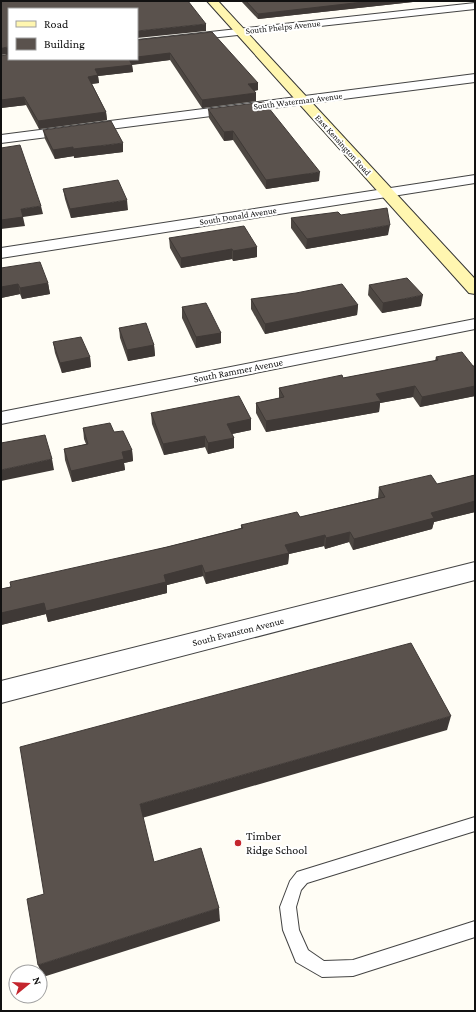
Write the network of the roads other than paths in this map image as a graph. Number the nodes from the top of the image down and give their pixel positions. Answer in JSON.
{"nodes":[{"id":1,"x":212,"y":1,"type":"edge"},
{"id":2,"x":475,"y":6,"type":"edge"},
{"id":3,"x":240,"y":32,"type":"junction"},
{"id":4,"x":138,"y":44,"type":"edge"},
{"id":5,"x":475,"y":78,"type":"edge"},
{"id":6,"x":302,"y":100,"type":"junction"},
{"id":7,"x":1,"y":139,"type":"edge"},
{"id":8,"x":475,"y":179,"type":"edge"},
{"id":9,"x":386,"y":193,"type":"junction"},
{"id":10,"x":1,"y":253,"type":"edge"},
{"id":11,"x":475,"y":289,"type":"edge"},
{"id":12,"x":475,"y":324,"type":"edge"},
{"id":13,"x":1,"y":418,"type":"edge"},
{"id":14,"x":475,"y":571,"type":"edge"},
{"id":15,"x":1,"y":692,"type":"edge"},
{"id":16,"x":475,"y":824,"type":"edge"},
{"id":17,"x":475,"y":929,"type":"edge"}],
"edges":[{"from":1,"to":3,"type":"main road","name":"East Kensington Road"},
{"from":2,"to":3,"type":"street","name":"South Phelps Avenue"},
{"from":3,"to":4,"type":"street","name":"South Phelps Avenue"},
{"from":3,"to":6,"type":"main road","name":"East Kensington Road"},
{"from":5,"to":6,"type":"street","name":"South Waterman Avenue"},
{"from":6,"to":7,"type":"street","name":"South Waterman Avenue"},
{"from":6,"to":9,"type":"main road","name":"East Kensington Road"},
{"from":8,"to":9,"type":"street","name":"South Donald Avenue"},
{"from":9,"to":10,"type":"street","name":"South Donald Avenue"},
{"from":9,"to":11,"type":"main road","name":"East Kensington Road"},
{"from":12,"to":13,"type":"street","name":"South Rammer Avenue"},
{"from":14,"to":15,"type":"street","name":"South Evanston Avenue"},
{"from":16,"to":17,"type":"lane"}]}
